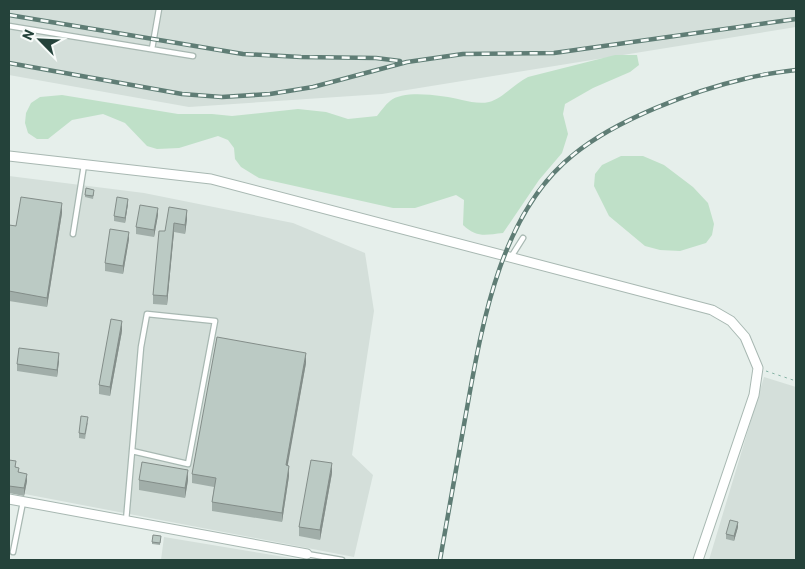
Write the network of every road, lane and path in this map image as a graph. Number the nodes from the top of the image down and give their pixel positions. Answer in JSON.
{"nodes":[{"id":1,"x":158,"y":9,"type":"edge"},
{"id":2,"x":9,"y":26,"type":"edge"},
{"id":3,"x":152,"y":49,"type":"junction"},
{"id":4,"x":193,"y":56,"type":"dead end"},
{"id":5,"x":9,"y":156,"type":"edge"},
{"id":6,"x":84,"y":165,"type":"junction"},
{"id":7,"x":74,"y":234,"type":"dead end"},
{"id":8,"x":523,"y":238,"type":"dead end"},
{"id":9,"x":511,"y":257,"type":"junction"},
{"id":10,"x":758,"y":368,"type":"junction"},
{"id":11,"x":796,"y":381,"type":"edge"},
{"id":12,"x":132,"y":451,"type":"junction"},
{"id":13,"x":9,"y":499,"type":"edge"},
{"id":14,"x":23,"y":502,"type":"junction"},
{"id":15,"x":126,"y":520,"type":"junction"},
{"id":16,"x":13,"y":552,"type":"dead end"},
{"id":17,"x":306,"y":554,"type":"joint"},
{"id":18,"x":342,"y":560,"type":"edge"},
{"id":19,"x":698,"y":560,"type":"edge"}],
"edges":[{"from":1,"to":3,"type":"lane"},
{"from":2,"to":3,"type":"lane"},
{"from":3,"to":4,"type":"lane"},
{"from":5,"to":6,"type":"street"},
{"from":6,"to":7,"type":"lane"},
{"from":6,"to":9,"type":"street"},
{"from":8,"to":9,"type":"lane"},
{"from":9,"to":10,"type":"street"},
{"from":10,"to":11,"type":"path"},
{"from":10,"to":19,"type":"street"},
{"from":12,"to":12,"type":"lane"},
{"from":12,"to":15,"type":"lane"},
{"from":13,"to":14,"type":"street"},
{"from":14,"to":15,"type":"street"},
{"from":14,"to":16,"type":"lane"},
{"from":15,"to":17,"type":"street"},
{"from":17,"to":18,"type":"lane"}]}
